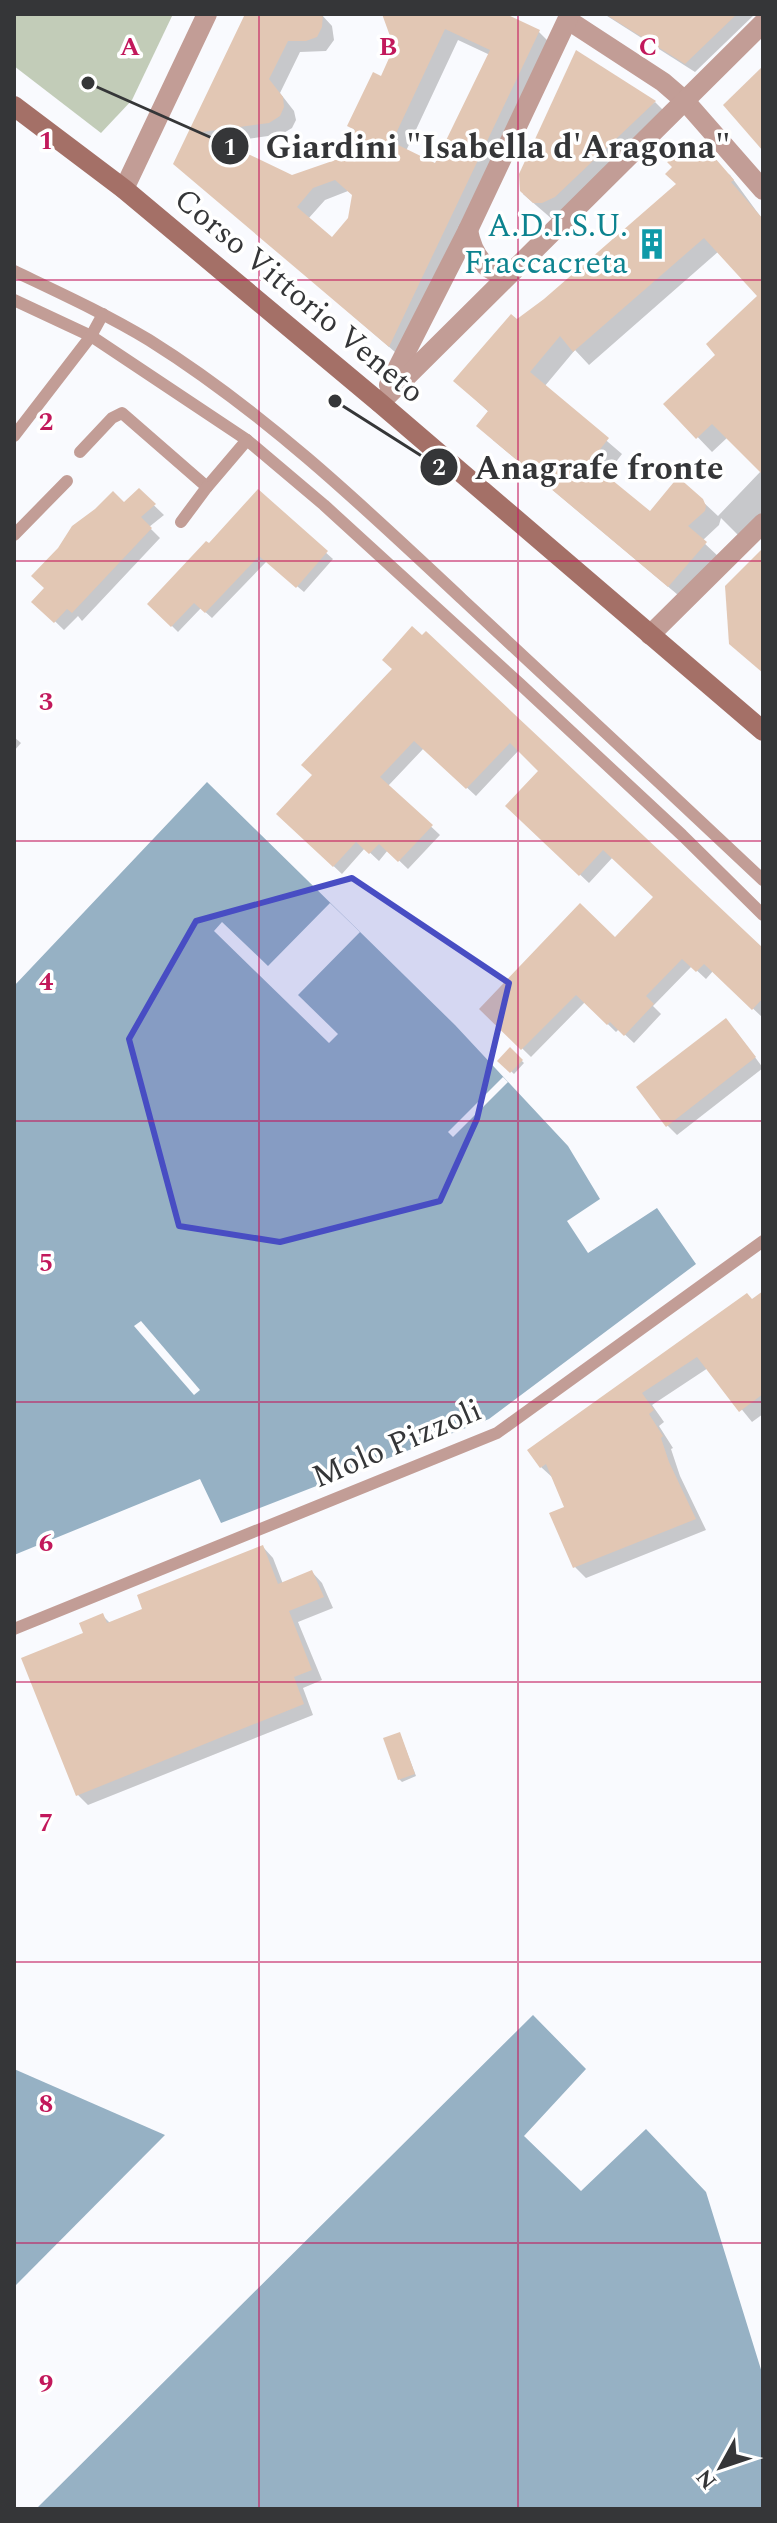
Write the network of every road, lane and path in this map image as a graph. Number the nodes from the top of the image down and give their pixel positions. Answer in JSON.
{"nodes":[{"id":1,"x":207,"y":14,"type":"edge"},
{"id":2,"x":569,"y":17,"type":"edge"},
{"id":3,"x":763,"y":23,"type":"edge"},
{"id":4,"x":685,"y":101,"type":"junction"},
{"id":5,"x":14,"y":106,"type":"edge"},
{"id":6,"x":124,"y":189,"type":"junction"},
{"id":7,"x":763,"y":190,"type":"edge"},
{"id":8,"x":468,"y":230,"type":"junction"},
{"id":9,"x":14,"y":271,"type":"edge"},
{"id":10,"x":513,"y":271,"type":"junction"},
{"id":11,"x":14,"y":300,"type":"edge"},
{"id":12,"x":103,"y":314,"type":"junction"},
{"id":13,"x":91,"y":336,"type":"junction"},
{"id":14,"x":380,"y":403,"type":"junction"},
{"id":15,"x":14,"y":436,"type":"edge"},
{"id":16,"x":247,"y":440,"type":"junction"},
{"id":17,"x":80,"y":452,"type":"dead end"},
{"id":18,"x":67,"y":481,"type":"dead end"},
{"id":19,"x":207,"y":487,"type":"junction"},
{"id":20,"x":181,"y":522,"type":"dead end"},
{"id":21,"x":763,"y":523,"type":"edge"},
{"id":22,"x":14,"y":535,"type":"edge"},
{"id":23,"x":650,"y":635,"type":"junction"},
{"id":24,"x":763,"y":731,"type":"edge"},
{"id":25,"x":763,"y":880,"type":"edge"},
{"id":26,"x":763,"y":915,"type":"edge"},
{"id":27,"x":763,"y":1241,"type":"edge"},
{"id":28,"x":14,"y":1629,"type":"edge"}],
"edges":[{"from":1,"to":6,"type":"street"},
{"from":2,"to":4,"type":"street"},
{"from":2,"to":8,"type":"street"},
{"from":3,"to":4,"type":"street"},
{"from":4,"to":7,"type":"street"},
{"from":4,"to":10,"type":"street"},
{"from":5,"to":6,"type":"main road","name":"Corso Vittorio Veneto"},
{"from":6,"to":14,"type":"main road","name":"Corso Vittorio Veneto"},
{"from":8,"to":10,"type":"street"},
{"from":8,"to":14,"type":"street"},
{"from":9,"to":12,"type":"lane"},
{"from":10,"to":14,"type":"street"},
{"from":11,"to":13,"type":"lane"},
{"from":12,"to":13,"type":"lane"},
{"from":12,"to":25,"type":"lane"},
{"from":13,"to":15,"type":"lane"},
{"from":13,"to":16,"type":"lane"},
{"from":14,"to":23,"type":"main road","name":"Corso Vittorio Veneto"},
{"from":16,"to":19,"type":"lane"},
{"from":16,"to":26,"type":"lane"},
{"from":17,"to":19,"type":"lane"},
{"from":18,"to":22,"type":"lane"},
{"from":19,"to":20,"type":"lane"},
{"from":21,"to":23,"type":"street"},
{"from":23,"to":24,"type":"main road","name":"Corso Vittorio Veneto"},
{"from":27,"to":28,"type":"lane","name":"Molo Pizzoli"}]}
